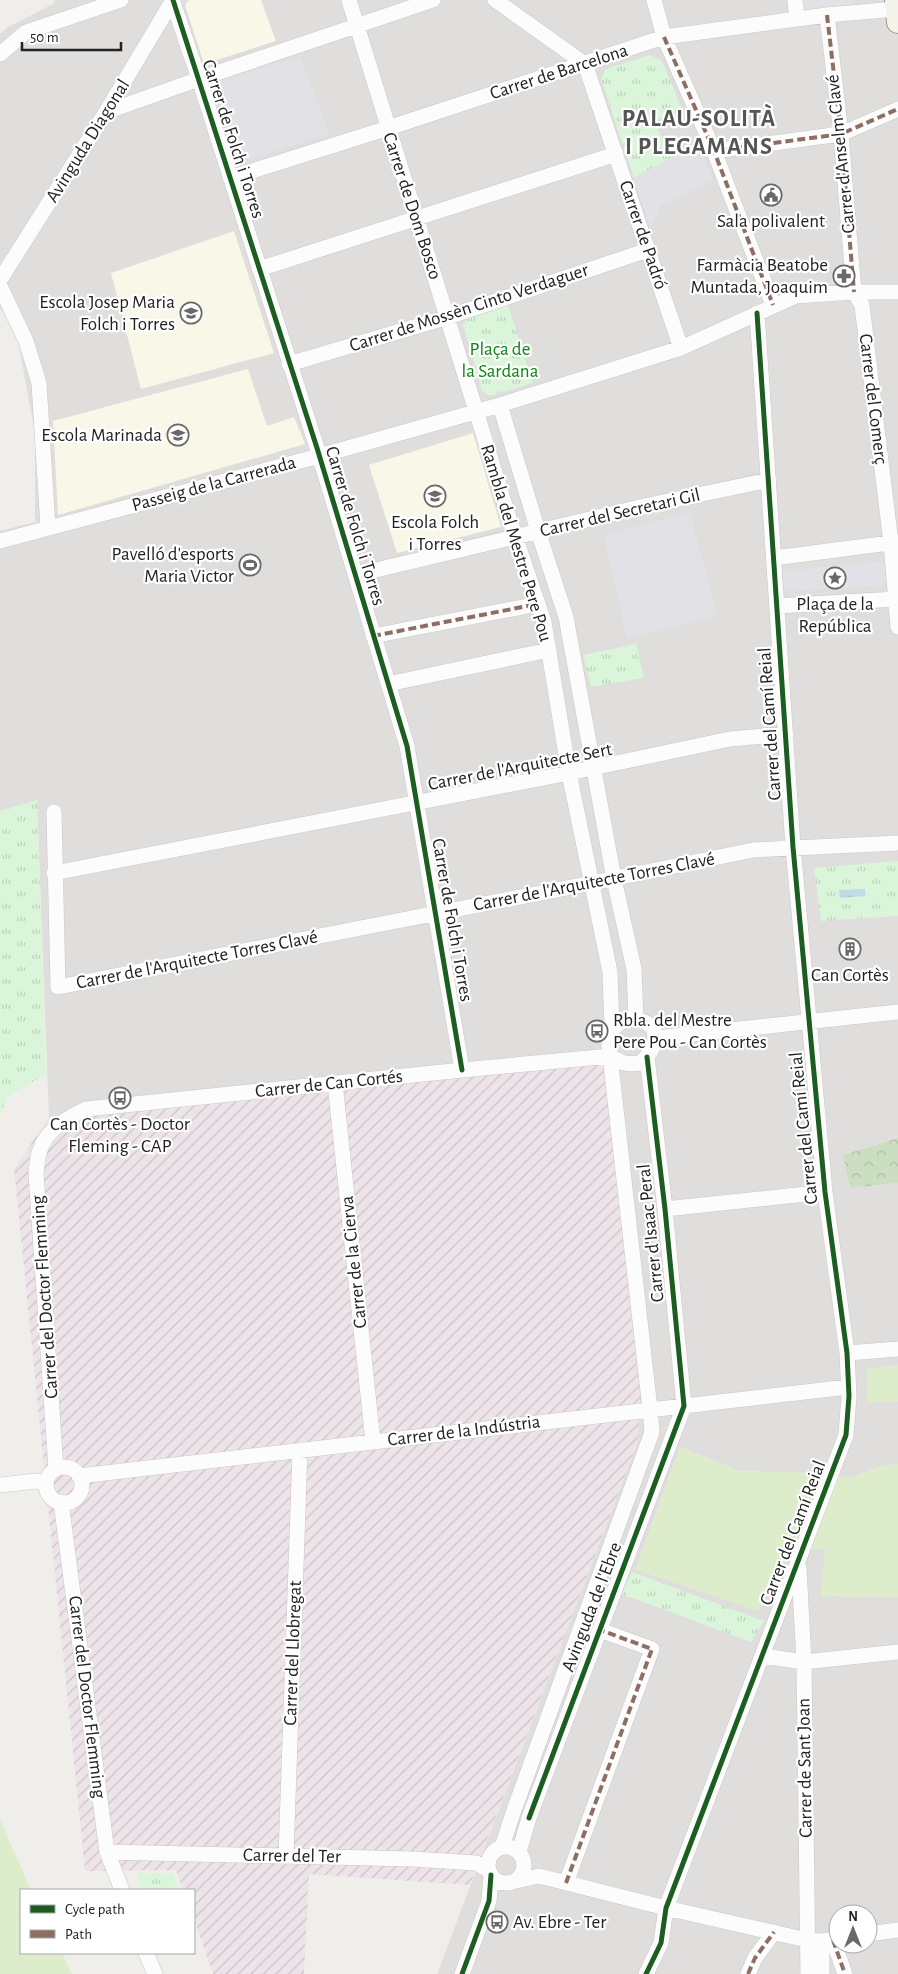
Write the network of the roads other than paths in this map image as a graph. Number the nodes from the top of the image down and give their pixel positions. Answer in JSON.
{"nodes":[{"id":1,"x":121,"y":0,"type":"edge"},
{"id":2,"x":348,"y":0,"type":"edge"},
{"id":3,"x":434,"y":0,"type":"edge"},
{"id":4,"x":495,"y":0,"type":"edge"},
{"id":5,"x":654,"y":0,"type":"edge"},
{"id":6,"x":795,"y":0,"type":"edge"},
{"id":7,"x":173,"y":1,"type":"edge"},
{"id":8,"x":855,"y":6,"type":"edge"},
{"id":9,"x":897,"y":10,"type":"edge"},
{"id":10,"x":827,"y":15,"type":"junction"},
{"id":11,"x":797,"y":19,"type":"junction"},
{"id":12,"x":358,"y":26,"type":"junction"},
{"id":13,"x":664,"y":37,"type":"junction"},
{"id":14,"x":0,"y":54,"type":"edge"},
{"id":15,"x":585,"y":64,"type":"junction"},
{"id":16,"x":199,"y":79,"type":"junction"},
{"id":17,"x":898,"y":108,"type":"edge"},
{"id":18,"x":106,"y":112,"type":"junction"},
{"id":19,"x":388,"y":128,"type":"junction"},
{"id":20,"x":841,"y":134,"type":"junction"},
{"id":21,"x":714,"y":151,"type":"junction"},
{"id":22,"x":616,"y":154,"type":"junction"},
{"id":23,"x":230,"y":178,"type":"junction"},
{"id":24,"x":416,"y":218,"type":"junction"},
{"id":25,"x":648,"y":250,"type":"junction"},
{"id":26,"x":259,"y":268,"type":"junction"},
{"id":27,"x":0,"y":280,"type":"edge"},
{"id":28,"x":898,"y":282,"type":"edge"},
{"id":29,"x":0,"y":286,"type":"edge"},
{"id":30,"x":854,"y":292,"type":"junction"},
{"id":31,"x":898,"y":292,"type":"edge"},
{"id":32,"x":898,"y":299,"type":"edge"},
{"id":33,"x":773,"y":305,"type":"junction"},
{"id":34,"x":757,"y":313,"type":"junction"},
{"id":35,"x":448,"y":317,"type":"junction"},
{"id":36,"x":681,"y":348,"type":"junction"},
{"id":37,"x":289,"y":364,"type":"junction"},
{"id":38,"x":500,"y":405,"type":"junction"},
{"id":39,"x":476,"y":412,"type":"junction"},
{"id":40,"x":319,"y":456,"type":"junction"},
{"id":41,"x":769,"y":480,"type":"junction"},
{"id":42,"x":48,"y":528,"type":"junction"},
{"id":43,"x":538,"y":531,"type":"junction"},
{"id":44,"x":516,"y":537,"type":"junction"},
{"id":45,"x":0,"y":541,"type":"edge"},
{"id":46,"x":894,"y":543,"type":"edge"},
{"id":47,"x":774,"y":558,"type":"junction"},
{"id":48,"x":355,"y":574,"type":"junction"},
{"id":49,"x":896,"y":599,"type":"junction"},
{"id":50,"x":538,"y":604,"type":"junction"},
{"id":51,"x":777,"y":606,"type":"junction"},
{"id":52,"x":898,"y":627,"type":"edge"},
{"id":53,"x":373,"y":636,"type":"junction"},
{"id":54,"x":549,"y":650,"type":"junction"},
{"id":55,"x":388,"y":684,"type":"junction"},
{"id":56,"x":786,"y":734,"type":"junction"},
{"id":57,"x":594,"y":767,"type":"junction"},
{"id":58,"x":569,"y":773,"type":"junction"},
{"id":59,"x":417,"y":803,"type":"junction"},
{"id":60,"x":54,"y":812,"type":"dead end"},
{"id":61,"x":898,"y":843,"type":"edge"},
{"id":62,"x":793,"y":847,"type":"junction"},
{"id":63,"x":54,"y":873,"type":"junction"},
{"id":64,"x":614,"y":879,"type":"junction"},
{"id":65,"x":592,"y":883,"type":"junction"},
{"id":66,"x":436,"y":913,"type":"junction"},
{"id":67,"x":898,"y":1012,"type":"edge"},
{"id":68,"x":636,"y":1020,"type":"junction"},
{"id":69,"x":809,"y":1021,"type":"junction"},
{"id":70,"x":612,"y":1029,"type":"junction"},
{"id":71,"x":656,"y":1038,"type":"junction"},
{"id":72,"x":610,"y":1056,"type":"junction"},
{"id":73,"x":647,"y":1057,"type":"junction"},
{"id":74,"x":462,"y":1070,"type":"junction"},
{"id":75,"x":335,"y":1083,"type":"junction"},
{"id":76,"x":53,"y":1129,"type":"joint"},
{"id":77,"x":825,"y":1192,"type":"junction"},
{"id":78,"x":665,"y":1209,"type":"junction"},
{"id":79,"x":898,"y":1348,"type":"edge"},
{"id":80,"x":847,"y":1353,"type":"junction"},
{"id":81,"x":848,"y":1388,"type":"junction"},
{"id":82,"x":684,"y":1406,"type":"junction"},
{"id":83,"x":650,"y":1409,"type":"junction"},
{"id":84,"x":373,"y":1442,"type":"junction"},
{"id":85,"x":300,"y":1450,"type":"junction"},
{"id":86,"x":56,"y":1468,"type":"junction"},
{"id":87,"x":79,"y":1476,"type":"junction"},
{"id":88,"x":46,"y":1484,"type":"junction"},
{"id":89,"x":0,"y":1486,"type":"edge"},
{"id":90,"x":62,"y":1502,"type":"junction"},
{"id":91,"x":798,"y":1562,"type":"junction"},
{"id":92,"x":600,"y":1630,"type":"junction"},
{"id":93,"x":763,"y":1656,"type":"junction"},
{"id":94,"x":894,"y":1656,"type":"edge"},
{"id":95,"x":804,"y":1662,"type":"junction"},
{"id":96,"x":502,"y":1847,"type":"junction"},
{"id":97,"x":107,"y":1852,"type":"junction"},
{"id":98,"x":286,"y":1856,"type":"junction"},
{"id":99,"x":522,"y":1857,"type":"junction"},
{"id":100,"x":486,"y":1867,"type":"junction"},
{"id":101,"x":540,"y":1876,"type":"junction"},
{"id":102,"x":510,"y":1882,"type":"junction"},
{"id":103,"x":566,"y":1883,"type":"junction"},
{"id":104,"x":122,"y":1889,"type":"edge"},
{"id":105,"x":489,"y":1901,"type":"junction"},
{"id":106,"x":666,"y":1908,"type":"junction"},
{"id":107,"x":898,"y":1930,"type":"edge"},
{"id":108,"x":774,"y":1932,"type":"junction"},
{"id":109,"x":878,"y":1933,"type":"edge"},
{"id":110,"x":825,"y":1940,"type":"edge"},
{"id":111,"x":146,"y":1954,"type":"edge"},
{"id":112,"x":154,"y":1974,"type":"edge"},
{"id":113,"x":462,"y":1974,"type":"edge"},
{"id":114,"x":646,"y":1974,"type":"edge"},
{"id":115,"x":748,"y":1974,"type":"edge"},
{"id":116,"x":808,"y":1974,"type":"edge"},
{"id":117,"x":822,"y":1974,"type":"edge"},
{"id":118,"x":845,"y":1974,"type":"edge"}],
"edges":[{"from":1,"to":14,"type":"street"},
{"from":2,"to":12,"type":"street","name":"Carrer de Dom Bosco"},
{"from":3,"to":12,"type":"street"},
{"from":4,"to":15,"type":"street"},
{"from":5,"to":13,"type":"street"},
{"from":6,"to":11,"type":"street"},
{"from":7,"to":16,"type":"street","name":"Carrer de Folch i Torres"},
{"from":7,"to":18,"type":"street","name":"Avinguda Diagonal"},
{"from":8,"to":9,"type":"street","name":"Carrer de Barcelona"},
{"from":8,"to":10,"type":"street","name":"Carrer de Barcelona"},
{"from":10,"to":11,"type":"street","name":"Carrer de Barcelona"},
{"from":10,"to":20,"type":"street","name":"Carrer d'Anselm Clavé"},
{"from":11,"to":13,"type":"street","name":"Carrer de Barcelona"},
{"from":12,"to":16,"type":"street"},
{"from":12,"to":19,"type":"street","name":"Carrer de Dom Bosco"},
{"from":13,"to":15,"type":"street","name":"Carrer de Barcelona"},
{"from":13,"to":21,"type":"street"},
{"from":15,"to":19,"type":"street","name":"Carrer de Barcelona"},
{"from":15,"to":22,"type":"street","name":"Carrer de Padró"},
{"from":16,"to":18,"type":"street"},
{"from":16,"to":23,"type":"street","name":"Carrer de Folch i Torres"},
{"from":17,"to":20,"type":"street"},
{"from":18,"to":27,"type":"street","name":"Avinguda Diagonal"},
{"from":19,"to":23,"type":"street","name":"Carrer de Barcelona"},
{"from":19,"to":24,"type":"street","name":"Carrer de Dom Bosco"},
{"from":20,"to":21,"type":"street"},
{"from":20,"to":30,"type":"street","name":"Carrer d'Anselm Clavé"},
{"from":21,"to":33,"type":"street"},
{"from":22,"to":24,"type":"street"},
{"from":22,"to":25,"type":"street","name":"Carrer de Padró"},
{"from":23,"to":26,"type":"street","name":"Carrer de Folch i Torres"},
{"from":24,"to":26,"type":"street"},
{"from":24,"to":35,"type":"street","name":"Carrer de Dom Bosco"},
{"from":25,"to":35,"type":"street","name":"Carrer de Mossèn Cinto Verdaguer"},
{"from":25,"to":36,"type":"street","name":"Carrer de Padró"},
{"from":26,"to":37,"type":"street","name":"Carrer de Folch i Torres"},
{"from":28,"to":30,"type":"street","name":"Passeig de la Carrerada"},
{"from":29,"to":42,"type":"street"},
{"from":30,"to":31,"type":"street","name":"Passeig de la Carrerada"},
{"from":30,"to":32,"type":"street","name":"Passeig de la Carrerada"},
{"from":30,"to":33,"type":"street","name":"Passeig de la Carrerada"},
{"from":30,"to":46,"type":"street","name":"Carrer del Comerç"},
{"from":33,"to":34,"type":"street","name":"Passeig de la Carrerada"},
{"from":34,"to":36,"type":"street","name":"Passeig de la Carrerada"},
{"from":34,"to":41,"type":"street","name":"Carrer del Camí Reial"},
{"from":35,"to":37,"type":"street","name":"Carrer de Mossèn Cinto Verdaguer"},
{"from":35,"to":39,"type":"street","name":"Carrer de Dom Bosco"},
{"from":36,"to":38,"type":"street","name":"Passeig de la Carrerada"},
{"from":37,"to":40,"type":"street","name":"Carrer de Folch i Torres"},
{"from":38,"to":39,"type":"street","name":"Passeig de la Carrerada"},
{"from":38,"to":43,"type":"street","name":"Rambla del Mestre Pere Pou"},
{"from":39,"to":40,"type":"street","name":"Passeig de la Carrerada"},
{"from":39,"to":44,"type":"street","name":"Rambla del Mestre Pere Pou"},
{"from":40,"to":42,"type":"street","name":"Passeig de la Carrerada"},
{"from":40,"to":48,"type":"street","name":"Carrer de Folch i Torres"},
{"from":41,"to":43,"type":"street","name":"Carrer del Secretari Gil"},
{"from":41,"to":47,"type":"street","name":"Carrer del Camí Reial"},
{"from":42,"to":45,"type":"street","name":"Passeig de la Carrerada"},
{"from":43,"to":44,"type":"street","name":"Carrer del Secretari Gil"},
{"from":43,"to":57,"type":"street","name":"Rambla del Mestre Pere Pou"},
{"from":44,"to":48,"type":"street","name":"Carrer del Secretari Gil"},
{"from":44,"to":50,"type":"street","name":"Rambla del Mestre Pere Pou"},
{"from":46,"to":47,"type":"street"},
{"from":46,"to":49,"type":"street","name":"Carrer del Comerç"},
{"from":47,"to":51,"type":"street","name":"Carrer del Camí Reial"},
{"from":48,"to":53,"type":"street","name":"Carrer de Folch i Torres"},
{"from":49,"to":51,"type":"street"},
{"from":49,"to":52,"type":"street","name":"Carrer del Comerç"},
{"from":50,"to":53,"type":"street"},
{"from":50,"to":54,"type":"street","name":"Rambla del Mestre Pere Pou"},
{"from":51,"to":56,"type":"street","name":"Carrer del Camí Reial"},
{"from":53,"to":55,"type":"street","name":"Carrer de Folch i Torres"},
{"from":54,"to":55,"type":"street"},
{"from":54,"to":58,"type":"street","name":"Rambla del Mestre Pere Pou"},
{"from":55,"to":59,"type":"street","name":"Carrer de Folch i Torres"},
{"from":56,"to":57,"type":"street","name":"Carrer de l'Arquitecte Sert"},
{"from":56,"to":62,"type":"street","name":"Carrer del Camí Reial"},
{"from":57,"to":58,"type":"street","name":"Carrer de l'Arquitecte Sert"},
{"from":57,"to":64,"type":"street","name":"Rambla del Mestre Pere Pou"},
{"from":58,"to":59,"type":"street","name":"Carrer de l'Arquitecte Sert"},
{"from":58,"to":65,"type":"street","name":"Rambla del Mestre Pere Pou"},
{"from":59,"to":63,"type":"street","name":"Carrer de l'Arquitecte Sert"},
{"from":59,"to":66,"type":"street","name":"Carrer de Folch i Torres"},
{"from":60,"to":63,"type":"street"},
{"from":61,"to":62,"type":"street","name":"Carrer de l'Arquitecte Torres Clavé"},
{"from":62,"to":64,"type":"street","name":"Carrer de l'Arquitecte Torres Clavé"},
{"from":62,"to":69,"type":"street","name":"Carrer del Camí Reial"},
{"from":63,"to":66,"type":"street","name":"Carrer de l'Arquitecte Torres Clavé"},
{"from":64,"to":65,"type":"street","name":"Carrer de l'Arquitecte Torres Clavé"},
{"from":64,"to":68,"type":"street","name":"Rambla del Mestre Pere Pou"},
{"from":65,"to":66,"type":"street","name":"Carrer de l'Arquitecte Torres Clavé"},
{"from":65,"to":70,"type":"street","name":"Rambla del Mestre Pere Pou"},
{"from":66,"to":74,"type":"street","name":"Carrer de Folch i Torres"},
{"from":67,"to":69,"type":"street"},
{"from":68,"to":70,"type":"street"},
{"from":68,"to":71,"type":"street"},
{"from":69,"to":71,"type":"street"},
{"from":69,"to":77,"type":"street","name":"Carrer del Camí Reial"},
{"from":70,"to":72,"type":"street"},
{"from":71,"to":73,"type":"street"},
{"from":72,"to":73,"type":"street"},
{"from":72,"to":74,"type":"street","name":"Carrer de Can Cortés"},
{"from":72,"to":83,"type":"street","name":"Carrer d'Isaac Peral"},
{"from":73,"to":78,"type":"street","name":"Carrer d'Isaac Peral"},
{"from":74,"to":75,"type":"street","name":"Carrer de Can Cortés"},
{"from":75,"to":76,"type":"street","name":"Carrer de Can Cortés"},
{"from":75,"to":84,"type":"street","name":"Carrer de la Cierva"},
{"from":76,"to":86,"type":"street","name":"Carrer del Doctor Flemming"},
{"from":77,"to":78,"type":"street"},
{"from":77,"to":80,"type":"street","name":"Carrer del Camí Reial"},
{"from":78,"to":82,"type":"street","name":"Carrer d'Isaac Peral"},
{"from":79,"to":80,"type":"street"},
{"from":80,"to":81,"type":"street","name":"Carrer del Camí Reial"},
{"from":81,"to":82,"type":"street","name":"Carrer de la Indústria"},
{"from":81,"to":91,"type":"street","name":"Carrer del Camí Reial"},
{"from":82,"to":83,"type":"street","name":"Carrer de la Indústria"},
{"from":82,"to":92,"type":"street","name":"Avinguda de l'Ebre"},
{"from":83,"to":84,"type":"street","name":"Carrer de la Indústria"},
{"from":83,"to":96,"type":"street","name":"Avinguda de l'Ebre"},
{"from":84,"to":85,"type":"street","name":"Carrer de la Indústria"},
{"from":85,"to":87,"type":"street","name":"Carrer de la Indústria"},
{"from":85,"to":98,"type":"street","name":"Carrer del Llobregat"},
{"from":86,"to":87,"type":"street"},
{"from":86,"to":88,"type":"street"},
{"from":87,"to":90,"type":"street"},
{"from":88,"to":89,"type":"street"},
{"from":88,"to":90,"type":"street"},
{"from":90,"to":97,"type":"street","name":"Carrer del Doctor Flemming"},
{"from":91,"to":93,"type":"street","name":"Carrer del Camí Reial"},
{"from":91,"to":95,"type":"street","name":"Carrer de Sant Joan"},
{"from":92,"to":99,"type":"street","name":"Avinguda de l'Ebre"},
{"from":92,"to":103,"type":"street"},
{"from":93,"to":95,"type":"street"},
{"from":93,"to":106,"type":"street","name":"Carrer del Camí Reial"},
{"from":94,"to":95,"type":"street"},
{"from":95,"to":110,"type":"street","name":"Carrer de Sant Joan"},
{"from":96,"to":99,"type":"street"},
{"from":96,"to":100,"type":"street"},
{"from":97,"to":98,"type":"street","name":"Carrer del Ter"},
{"from":97,"to":104,"type":"street","name":"Carrer del Doctor Flemming"},
{"from":98,"to":100,"type":"street","name":"Carrer del Ter"},
{"from":99,"to":101,"type":"street"},
{"from":99,"to":102,"type":"street","name":"Avinguda de l'Ebre"},
{"from":100,"to":102,"type":"street"},
{"from":100,"to":105,"type":"street","name":"Avinguda de l'Ebre"},
{"from":101,"to":102,"type":"street"},
{"from":101,"to":103,"type":"street"},
{"from":102,"to":105,"type":"street","name":"Avinguda de l'Ebre"},
{"from":103,"to":106,"type":"street"},
{"from":105,"to":113,"type":"street","name":"Avinguda de l'Ebre"},
{"from":106,"to":108,"type":"street"},
{"from":106,"to":114,"type":"street","name":"Carrer del Camí Reial"},
{"from":107,"to":109,"type":"street"},
{"from":108,"to":110,"type":"street"},
{"from":108,"to":115,"type":"street"},
{"from":110,"to":116,"type":"street","name":"Carrer de Sant Joan"},
{"from":110,"to":117,"type":"street","name":"Carrer de Sant Joan"},
{"from":110,"to":118,"type":"street"},
{"from":111,"to":112,"type":"street"}]}
